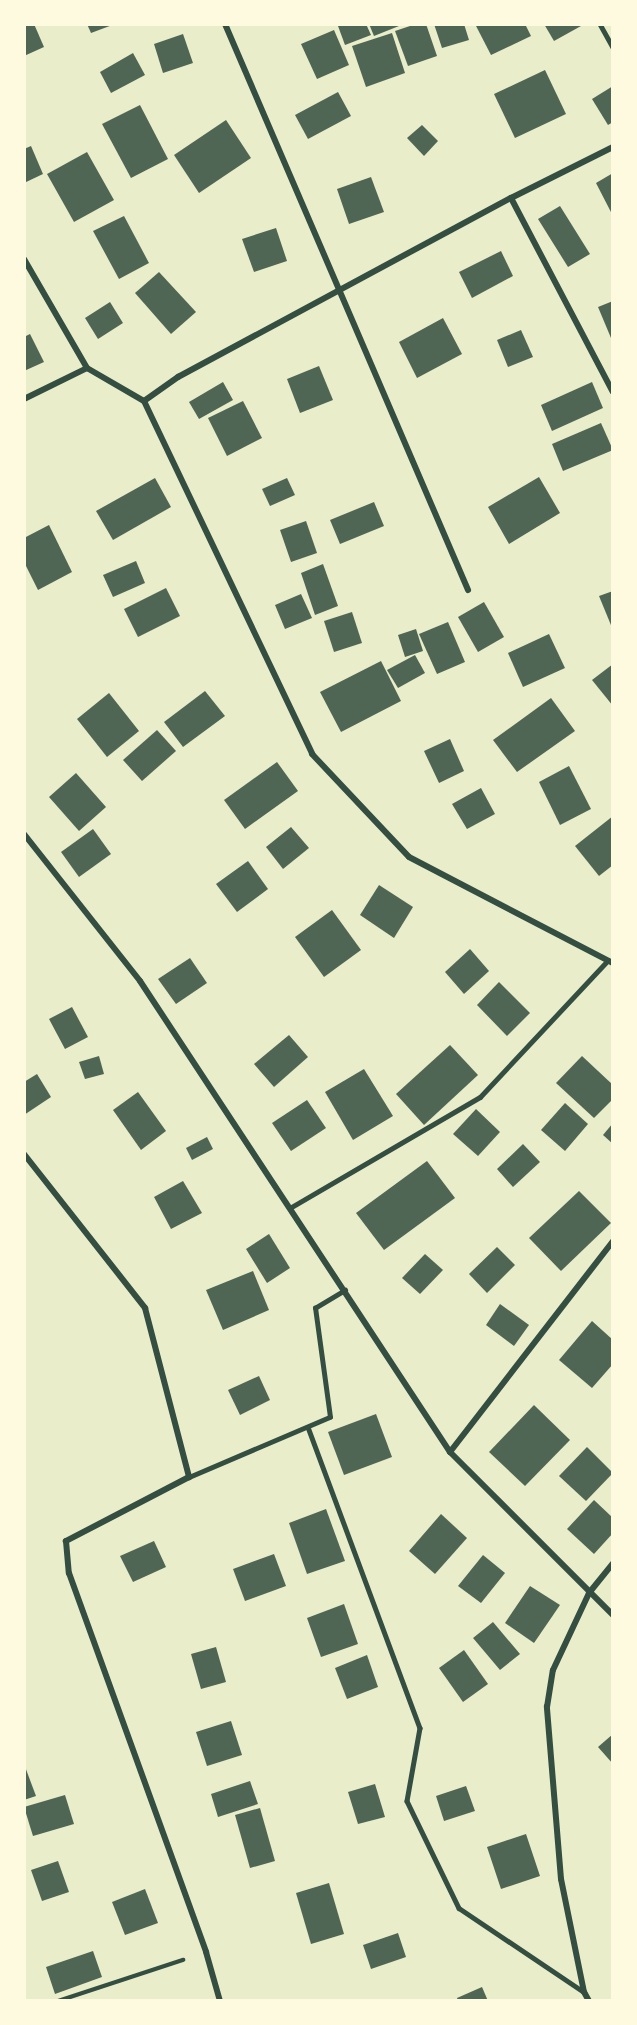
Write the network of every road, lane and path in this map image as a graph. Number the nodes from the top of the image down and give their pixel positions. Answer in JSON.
{"nodes":[{"id":1,"x":225,"y":24,"type":"edge"},
{"id":2,"x":600,"y":24,"type":"edge"},
{"id":3,"x":613,"y":47,"type":"edge"},
{"id":4,"x":613,"y":147,"type":"edge"},
{"id":5,"x":511,"y":198,"type":"junction"},
{"id":6,"x":24,"y":259,"type":"edge"},
{"id":7,"x":341,"y":290,"type":"junction"},
{"id":8,"x":87,"y":368,"type":"junction"},
{"id":9,"x":613,"y":392,"type":"edge"},
{"id":10,"x":24,"y":399,"type":"edge"},
{"id":11,"x":144,"y":401,"type":"junction"},
{"id":12,"x":468,"y":590,"type":"dead end"},
{"id":13,"x":24,"y":834,"type":"edge"},
{"id":14,"x":611,"y":962,"type":"edge"},
{"id":15,"x":24,"y":1154,"type":"edge"},
{"id":16,"x":291,"y":1208,"type":"junction"},
{"id":17,"x":613,"y":1241,"type":"edge"},
{"id":18,"x":345,"y":1290,"type":"junction"},
{"id":19,"x":308,"y":1426,"type":"junction"},
{"id":20,"x":450,"y":1452,"type":"junction"},
{"id":21,"x":189,"y":1477,"type":"junction"},
{"id":22,"x":613,"y":1563,"type":"edge"},
{"id":23,"x":589,"y":1593,"type":"junction"},
{"id":24,"x":613,"y":1615,"type":"edge"},
{"id":25,"x":206,"y":1952,"type":"junction"},
{"id":26,"x":584,"y":1992,"type":"junction"},
{"id":27,"x":58,"y":2001,"type":"edge"},
{"id":28,"x":220,"y":2001,"type":"edge"},
{"id":29,"x":589,"y":2001,"type":"edge"}],
"edges":[{"from":1,"to":7,"type":"street"},
{"from":2,"to":3,"type":"lane"},
{"from":4,"to":5,"type":"street"},
{"from":5,"to":7,"type":"street"},
{"from":5,"to":9,"type":"street"},
{"from":6,"to":8,"type":"street"},
{"from":7,"to":11,"type":"street"},
{"from":7,"to":12,"type":"street"},
{"from":8,"to":10,"type":"street"},
{"from":8,"to":11,"type":"street"},
{"from":11,"to":14,"type":"street"},
{"from":13,"to":16,"type":"street"},
{"from":14,"to":16,"type":"lane"},
{"from":15,"to":21,"type":"street"},
{"from":16,"to":18,"type":"street"},
{"from":17,"to":20,"type":"street"},
{"from":18,"to":19,"type":"lane"},
{"from":18,"to":20,"type":"street"},
{"from":19,"to":21,"type":"lane"},
{"from":19,"to":26,"type":"lane"},
{"from":20,"to":23,"type":"street"},
{"from":21,"to":25,"type":"street"},
{"from":22,"to":23,"type":"street"},
{"from":23,"to":24,"type":"street"},
{"from":23,"to":26,"type":"street"},
{"from":25,"to":27,"type":"path"},
{"from":25,"to":28,"type":"street"},
{"from":26,"to":29,"type":"street"}]}
